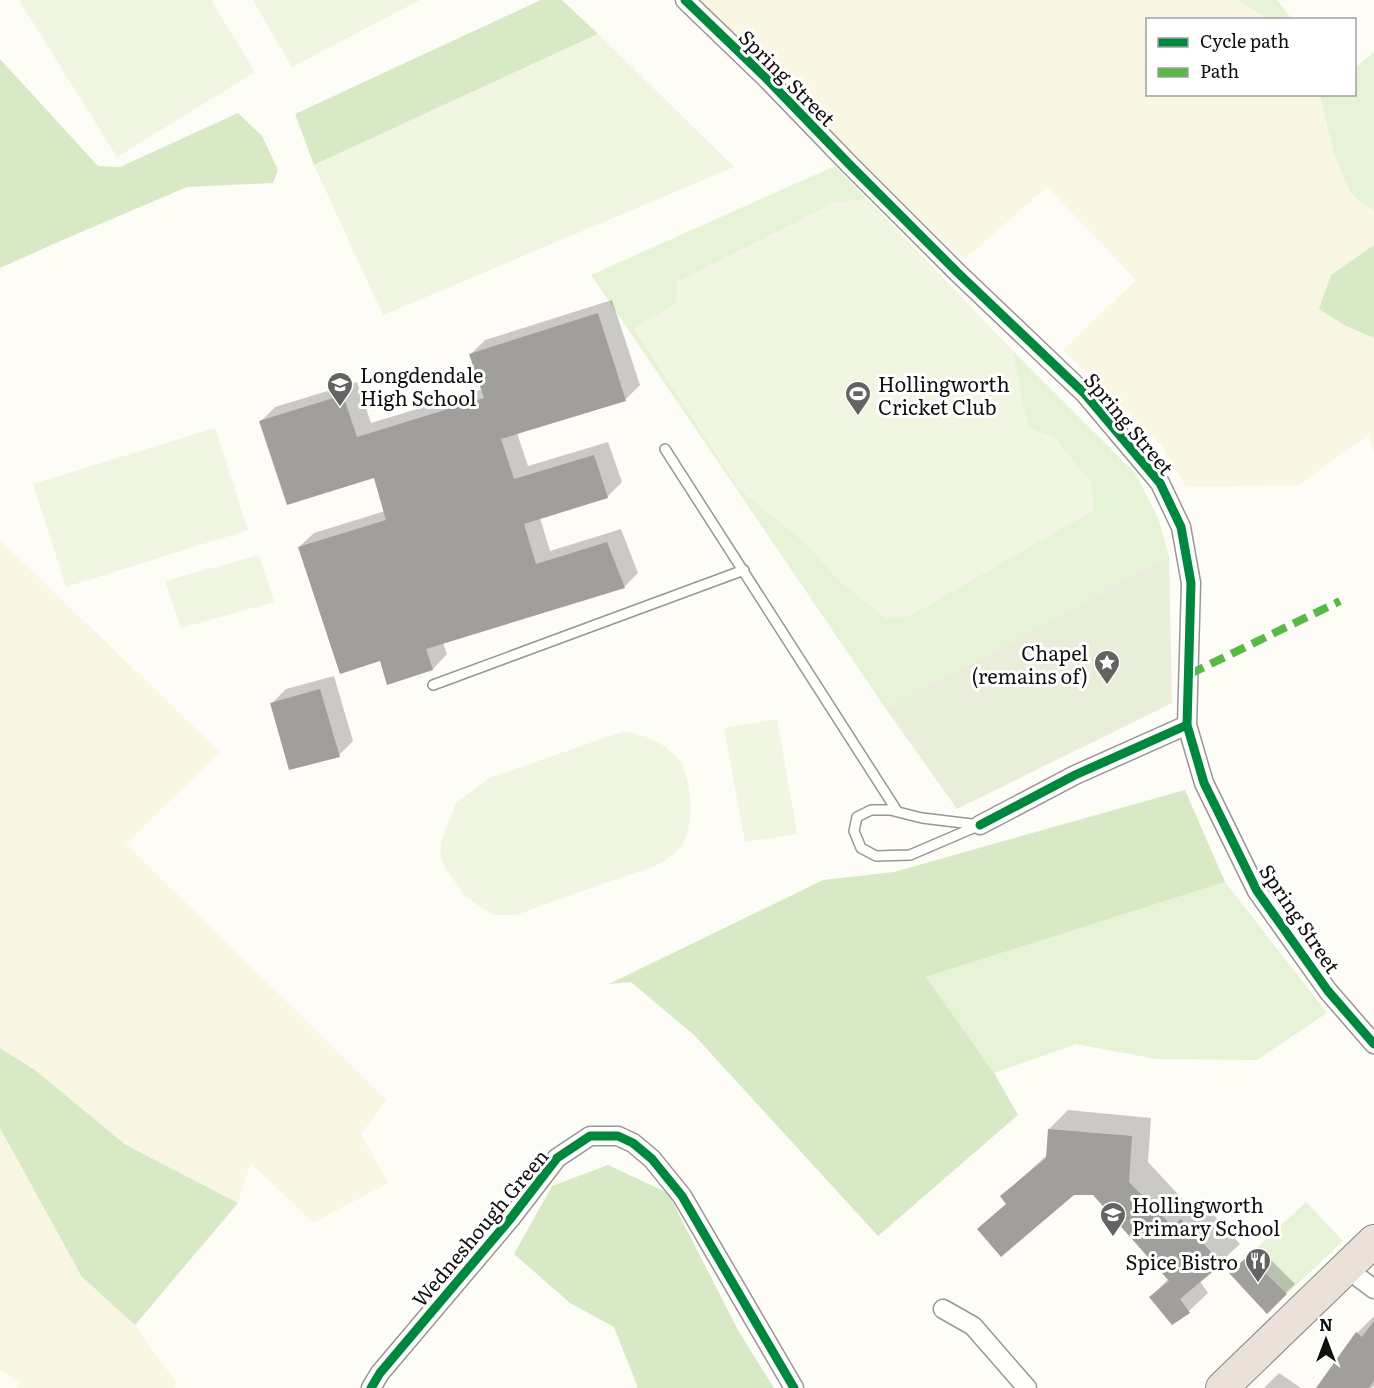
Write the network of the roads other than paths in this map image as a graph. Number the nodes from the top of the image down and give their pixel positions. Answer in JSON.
{"nodes":[{"id":1,"x":685,"y":0,"type":"edge"},
{"id":2,"x":665,"y":448,"type":"dead end"},
{"id":3,"x":744,"y":570,"type":"junction"},
{"id":4,"x":433,"y":684,"type":"dead end"},
{"id":5,"x":1187,"y":726,"type":"junction"},
{"id":6,"x":897,"y":811,"type":"junction"},
{"id":7,"x":980,"y":825,"type":"junction"},
{"id":8,"x":1374,"y":1044,"type":"edge"},
{"id":9,"x":1374,"y":1241,"type":"edge"},
{"id":10,"x":1346,"y":1268,"type":"junction"},
{"id":11,"x":1374,"y":1289,"type":"edge"},
{"id":12,"x":943,"y":1309,"type":"dead end"},
{"id":13,"x":371,"y":1388,"type":"edge"},
{"id":14,"x":794,"y":1388,"type":"edge"},
{"id":15,"x":1027,"y":1388,"type":"edge"},
{"id":16,"x":1223,"y":1388,"type":"edge"}],
"edges":[{"from":1,"to":5,"type":"street","name":"Spring Street"},
{"from":2,"to":3,"type":"lane"},
{"from":3,"to":4,"type":"lane"},
{"from":3,"to":6,"type":"lane"},
{"from":5,"to":7,"type":"street"},
{"from":5,"to":8,"type":"street","name":"Spring Street"},
{"from":6,"to":7,"type":"lane"},
{"from":6,"to":7,"type":"lane"},
{"from":9,"to":10,"type":"highway"},
{"from":10,"to":11,"type":"street"},
{"from":10,"to":16,"type":"highway"},
{"from":12,"to":15,"type":"street"},
{"from":13,"to":14,"type":"street","name":"Wedneshough Green"}]}
